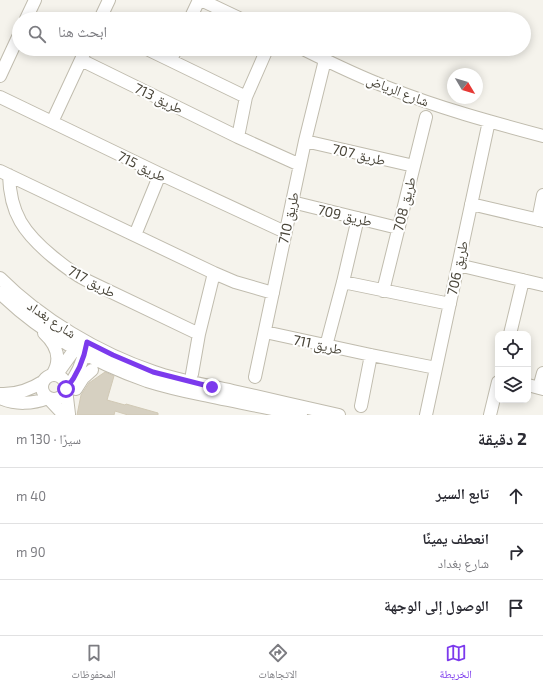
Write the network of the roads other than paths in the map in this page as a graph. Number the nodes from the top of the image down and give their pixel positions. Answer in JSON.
{"nodes":[{"id":1,"x":35,"y":0,"type":"edge"},
{"id":2,"x":109,"y":0,"type":"edge"},
{"id":3,"x":200,"y":0,"type":"edge"},
{"id":4,"x":29,"y":12,"type":"edge"},
{"id":5,"x":103,"y":12,"type":"edge"},
{"id":6,"x":194,"y":12,"type":"edge"},
{"id":7,"x":226,"y":12,"type":"edge"},
{"id":8,"x":12,"y":50,"type":"edge"},
{"id":9,"x":82,"y":56,"type":"edge"},
{"id":10,"x":87,"y":56,"type":"edge"},
{"id":11,"x":163,"y":56,"type":"edge"},
{"id":12,"x":173,"y":56,"type":"edge"},
{"id":13,"x":264,"y":56,"type":"edge"},
{"id":14,"x":317,"y":56,"type":"edge"},
{"id":15,"x":171,"y":60,"type":"junction"},
{"id":16,"x":325,"y":60,"type":"junction"},
{"id":17,"x":0,"y":76,"type":"edge"},
{"id":18,"x":0,"y":97,"type":"edge"},
{"id":19,"x":246,"y":97,"type":"junction"},
{"id":20,"x":426,"y":117,"type":"dead end"},
{"id":21,"x":489,"y":121,"type":"junction"},
{"id":22,"x":52,"y":122,"type":"junction"},
{"id":23,"x":543,"y":136,"type":"edge"},
{"id":24,"x":238,"y":137,"type":"junction"},
{"id":25,"x":304,"y":141,"type":"junction"},
{"id":26,"x":300,"y":165,"type":"junction"},
{"id":27,"x":414,"y":166,"type":"junction"},
{"id":28,"x":4,"y":173,"type":"edge"},
{"id":29,"x":160,"y":174,"type":"junction"},
{"id":30,"x":543,"y":195,"type":"edge"},
{"id":31,"x":292,"y":202,"type":"junction"},
{"id":32,"x":471,"y":204,"type":"junction"},
{"id":33,"x":358,"y":218,"type":"junction"},
{"id":34,"x":540,"y":220,"type":"edge"},
{"id":35,"x":398,"y":228,"type":"junction"},
{"id":36,"x":285,"y":232,"type":"junction"},
{"id":37,"x":135,"y":235,"type":"junction"},
{"id":38,"x":458,"y":265,"type":"junction"},
{"id":39,"x":214,"y":273,"type":"junction"},
{"id":40,"x":0,"y":278,"type":"edge"},
{"id":41,"x":523,"y":280,"type":"junction"},
{"id":42,"x":343,"y":282,"type":"junction"},
{"id":43,"x":543,"y":285,"type":"edge"},
{"id":44,"x":383,"y":291,"type":"junction"},
{"id":45,"x":0,"y":293,"type":"edge"},
{"id":46,"x":273,"y":293,"type":"junction"},
{"id":47,"x":450,"y":304,"type":"junction"},
{"id":48,"x":23,"y":314,"type":"junction"},
{"id":49,"x":511,"y":331,"type":"edge"},
{"id":50,"x":265,"y":332,"type":"junction"},
{"id":51,"x":199,"y":334,"type":"junction"},
{"id":52,"x":82,"y":346,"type":"junction"},
{"id":53,"x":326,"y":346,"type":"junction"},
{"id":54,"x":371,"y":355,"type":"junction"},
{"id":55,"x":109,"y":365,"type":"junction"},
{"id":56,"x":436,"y":368,"type":"junction"},
{"id":57,"x":92,"y":370,"type":"junction"},
{"id":58,"x":543,"y":373,"type":"edge"},
{"id":59,"x":192,"y":374,"type":"dead end"},
{"id":60,"x":50,"y":377,"type":"junction"},
{"id":61,"x":75,"y":377,"type":"junction"},
{"id":62,"x":256,"y":378,"type":"dead end"},
{"id":63,"x":537,"y":387,"type":"edge"},
{"id":64,"x":66,"y":389,"type":"junction"},
{"id":65,"x":0,"y":394,"type":"edge"},
{"id":66,"x":495,"y":394,"type":"edge"},
{"id":67,"x":0,"y":398,"type":"edge"},
{"id":68,"x":48,"y":398,"type":"junction"},
{"id":69,"x":261,"y":406,"type":"edge"},
{"id":70,"x":361,"y":406,"type":"dead end"},
{"id":71,"x":67,"y":414,"type":"edge"},
{"id":72,"x":301,"y":415,"type":"edge"},
{"id":73,"x":339,"y":415,"type":"edge"},
{"id":74,"x":426,"y":415,"type":"edge"},
{"id":75,"x":490,"y":415,"type":"edge"}],
"edges":[{"from":1,"to":4,"type":"street"},
{"from":2,"to":5,"type":"street"},
{"from":3,"to":6,"type":"street"},
{"from":3,"to":7,"type":"street"},
{"from":8,"to":17,"type":"street"},
{"from":9,"to":22,"type":"street"},
{"from":10,"to":24,"type":"street","name":"طريق 713"},
{"from":11,"to":15,"type":"street"},
{"from":12,"to":15,"type":"street"},
{"from":13,"to":19,"type":"street"},
{"from":14,"to":16,"type":"street","name":"شارع الرياض"},
{"from":15,"to":19,"type":"street"},
{"from":16,"to":21,"type":"street","name":"شارع الرياض"},
{"from":16,"to":25,"type":"street","name":"طريق 710"},
{"from":18,"to":22,"type":"street","name":"طريق 715"},
{"from":19,"to":24,"type":"street"},
{"from":20,"to":27,"type":"street","name":"طريق 708"},
{"from":21,"to":23,"type":"street","name":"شارع الرياض"},
{"from":21,"to":32,"type":"street","name":"طريق 706"},
{"from":22,"to":29,"type":"street","name":"طريق 715"},
{"from":24,"to":26,"type":"street","name":"طريق 713"},
{"from":25,"to":26,"type":"street","name":"طريق 710"},
{"from":25,"to":27,"type":"street","name":"طريق 707"},
{"from":26,"to":31,"type":"street","name":"طريق 710"},
{"from":27,"to":35,"type":"street","name":"طريق 708"},
{"from":28,"to":37,"type":"street","name":"طريق 717"},
{"from":28,"to":51,"type":"street","name":"طريق 717"},
{"from":29,"to":36,"type":"street","name":"طريق 715"},
{"from":29,"to":37,"type":"street"},
{"from":30,"to":34,"type":"street"},
{"from":31,"to":33,"type":"street","name":"طريق 709"},
{"from":31,"to":36,"type":"street","name":"طريق 710"},
{"from":32,"to":34,"type":"street"},
{"from":32,"to":38,"type":"street","name":"طريق 706"},
{"from":33,"to":35,"type":"street","name":"طريق 709"},
{"from":33,"to":42,"type":"street"},
{"from":35,"to":44,"type":"street","name":"طريق 708"},
{"from":36,"to":46,"type":"street","name":"طريق 710"},
{"from":37,"to":39,"type":"street","name":"طريق 717"},
{"from":38,"to":41,"type":"street"},
{"from":38,"to":47,"type":"street","name":"طريق 706"},
{"from":39,"to":46,"type":"street","name":"طريق 717"},
{"from":39,"to":51,"type":"street"},
{"from":40,"to":52,"type":"street","name":"شارع بغداد"},
{"from":41,"to":43,"type":"street"},
{"from":41,"to":49,"type":"street"},
{"from":42,"to":44,"type":"street"},
{"from":42,"to":53,"type":"street"},
{"from":44,"to":47,"type":"street"},
{"from":45,"to":48,"type":"street","name":"شارع بغداد"},
{"from":46,"to":50,"type":"street","name":"طريق 710"},
{"from":47,"to":56,"type":"street","name":"طريق 706"},
{"from":48,"to":52,"type":"street","name":"شارع بغداد"},
{"from":48,"to":60,"type":"street"},
{"from":50,"to":53,"type":"street","name":"طريق 711"},
{"from":50,"to":62,"type":"street","name":"طريق 710"},
{"from":51,"to":59,"type":"street"},
{"from":52,"to":55,"type":"street","name":"شارع بغداد"},
{"from":52,"to":60,"type":"street"},
{"from":52,"to":61,"type":"street"},
{"from":52,"to":69,"type":"street","name":"شارع بغداد"},
{"from":53,"to":54,"type":"street","name":"طريق 711"},
{"from":54,"to":56,"type":"street","name":"طريق 711"},
{"from":54,"to":70,"type":"street"},
{"from":55,"to":57,"type":"street"},
{"from":55,"to":69,"type":"street","name":"شارع بغداد"},
{"from":56,"to":74,"type":"street","name":"طريق 706"},
{"from":57,"to":61,"type":"street"},
{"from":57,"to":71,"type":"street"},
{"from":58,"to":63,"type":"street"},
{"from":60,"to":64,"type":"street"},
{"from":60,"to":65,"type":"street"},
{"from":60,"to":68,"type":"street"},
{"from":61,"to":64,"type":"street"},
{"from":64,"to":68,"type":"street"},
{"from":64,"to":71,"type":"street"},
{"from":66,"to":75,"type":"street"},
{"from":67,"to":68,"type":"street"},
{"from":68,"to":71,"type":"street"},
{"from":69,"to":72,"type":"street","name":"شارع بغداد"},
{"from":69,"to":73,"type":"street","name":"شارع بغداد"}]}
